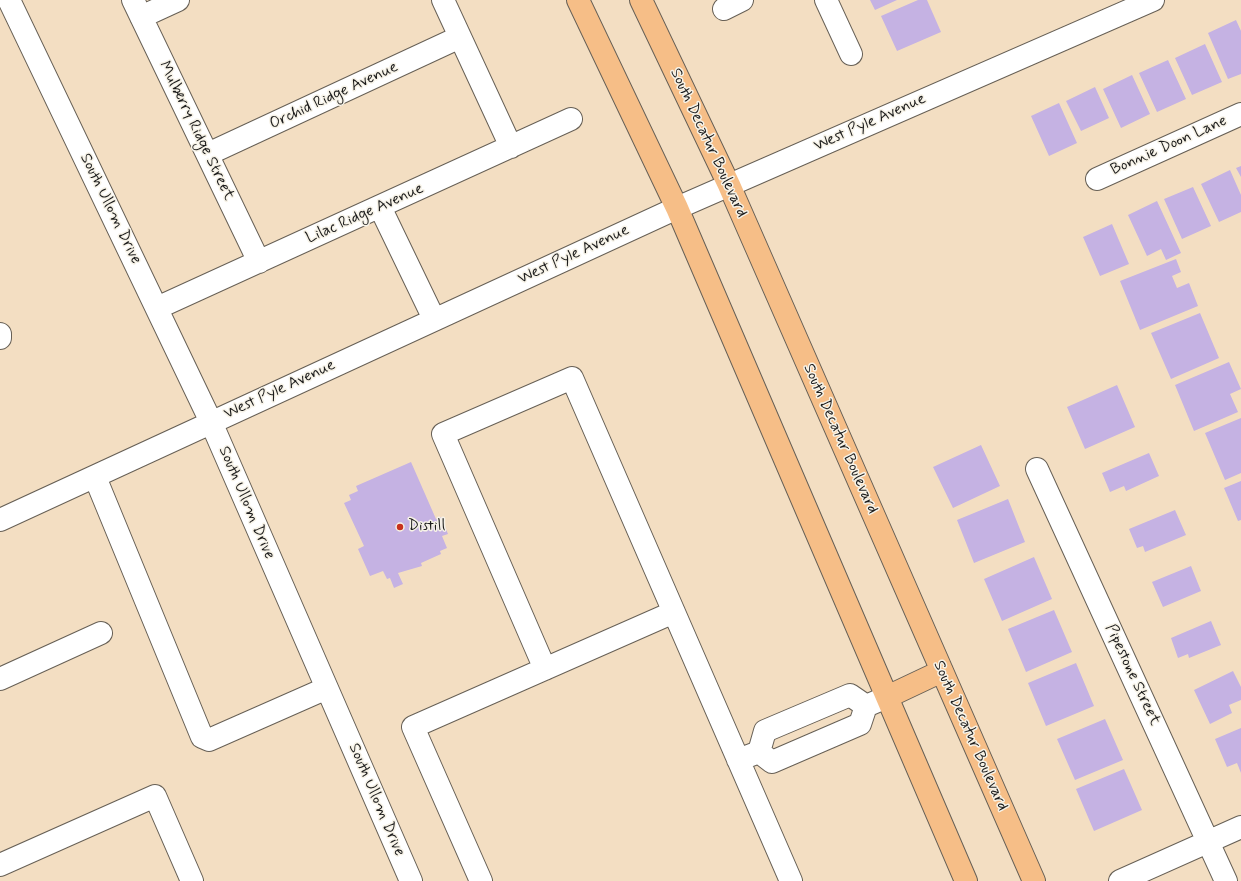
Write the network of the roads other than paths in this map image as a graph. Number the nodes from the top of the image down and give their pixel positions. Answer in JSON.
{"nodes":[{"id":1,"x":9,"y":0,"type":"edge"},
{"id":2,"x":178,"y":0,"type":"edge"},
{"id":3,"x":443,"y":0,"type":"edge"},
{"id":4,"x":578,"y":0,"type":"edge"},
{"id":5,"x":641,"y":0,"type":"edge"},
{"id":6,"x":826,"y":0,"type":"edge"},
{"id":7,"x":1153,"y":0,"type":"edge"},
{"id":8,"x":137,"y":9,"type":"edge"},
{"id":9,"x":460,"y":37,"type":"junction"},
{"id":10,"x":851,"y":54,"type":"dead end"},
{"id":11,"x":1241,"y":114,"type":"edge"},
{"id":12,"x":571,"y":119,"type":"dead end"},
{"id":13,"x":512,"y":147,"type":"junction"},
{"id":14,"x":208,"y":154,"type":"junction"},
{"id":15,"x":1097,"y":178,"type":"dead end"},
{"id":16,"x":728,"y":185,"type":"junction"},
{"id":17,"x":380,"y":207,"type":"junction"},
{"id":18,"x":677,"y":208,"type":"junction"},
{"id":19,"x":259,"y":262,"type":"junction"},
{"id":20,"x":158,"y":308,"type":"junction"},
{"id":21,"x":434,"y":320,"type":"junction"},
{"id":22,"x":211,"y":422,"type":"junction"},
{"id":23,"x":1037,"y":469,"type":"dead end"},
{"id":24,"x":95,"y":477,"type":"junction"},
{"id":25,"x":0,"y":520,"type":"edge"},
{"id":26,"x":674,"y":612,"type":"junction"},
{"id":27,"x":101,"y":633,"type":"dead end"},
{"id":28,"x":545,"y":669,"type":"junction"},
{"id":29,"x":942,"y":671,"type":"junction"},
{"id":30,"x":0,"y":679,"type":"edge"},
{"id":31,"x":327,"y":688,"type":"junction"},
{"id":32,"x":887,"y":697,"type":"junction"},
{"id":33,"x":866,"y":706,"type":"junction"},
{"id":34,"x":759,"y":752,"type":"junction"},
{"id":35,"x":738,"y":760,"type":"junction"},
{"id":36,"x":1241,"y":826,"type":"edge"},
{"id":37,"x":1210,"y":842,"type":"junction"},
{"id":38,"x":0,"y":865,"type":"edge"},
{"id":39,"x":192,"y":881,"type":"edge"},
{"id":40,"x":411,"y":881,"type":"edge"},
{"id":41,"x":481,"y":881,"type":"edge"},
{"id":42,"x":791,"y":881,"type":"edge"},
{"id":43,"x":966,"y":881,"type":"edge"},
{"id":44,"x":1034,"y":881,"type":"edge"},
{"id":45,"x":1120,"y":881,"type":"edge"},
{"id":46,"x":1226,"y":881,"type":"edge"}],
"edges":[{"from":1,"to":20,"type":"street","name":"South Ullom Drive"},
{"from":2,"to":8,"type":"street"},
{"from":3,"to":9,"type":"street"},
{"from":4,"to":18,"type":"main road"},
{"from":5,"to":16,"type":"main road","name":"South Decatur Boulevard"},
{"from":6,"to":10,"type":"street"},
{"from":7,"to":16,"type":"street","name":"West Pyle Avenue"},
{"from":8,"to":14,"type":"street","name":"Mulberry Ridge Street"},
{"from":9,"to":13,"type":"street"},
{"from":9,"to":14,"type":"street","name":"Orchid Ridge Avenue"},
{"from":11,"to":15,"type":"street","name":"Bonnie Doon Lane"},
{"from":12,"to":13,"type":"street","name":"Lilac Ridge Avenue"},
{"from":13,"to":17,"type":"street","name":"Lilac Ridge Avenue"},
{"from":14,"to":19,"type":"street","name":"Mulberry Ridge Street"},
{"from":16,"to":18,"type":"street","name":"West Pyle Avenue"},
{"from":16,"to":29,"type":"main road","name":"South Decatur Boulevard"},
{"from":17,"to":19,"type":"street","name":"Lilac Ridge Avenue"},
{"from":17,"to":21,"type":"street"},
{"from":18,"to":21,"type":"street","name":"West Pyle Avenue"},
{"from":18,"to":32,"type":"main road"},
{"from":19,"to":20,"type":"street","name":"Lilac Ridge Avenue"},
{"from":20,"to":22,"type":"street","name":"South Ullom Drive"},
{"from":21,"to":22,"type":"street","name":"West Pyle Avenue"},
{"from":22,"to":24,"type":"street","name":"West Pyle Avenue"},
{"from":22,"to":31,"type":"street","name":"South Ullom Drive"},
{"from":23,"to":37,"type":"street","name":"Pipestone Street"},
{"from":24,"to":25,"type":"street","name":"West Pyle Avenue"},
{"from":24,"to":31,"type":"street"},
{"from":26,"to":28,"type":"street"},
{"from":26,"to":28,"type":"street"},
{"from":26,"to":35,"type":"street"},
{"from":27,"to":30,"type":"street"},
{"from":28,"to":41,"type":"street"},
{"from":29,"to":32,"type":"main road"},
{"from":29,"to":44,"type":"main road","name":"South Decatur Boulevard"},
{"from":31,"to":40,"type":"street","name":"South Ullom Drive"},
{"from":32,"to":33,"type":"street"},
{"from":32,"to":43,"type":"main road"},
{"from":33,"to":34,"type":"street"},
{"from":33,"to":34,"type":"street"},
{"from":34,"to":35,"type":"street"},
{"from":35,"to":42,"type":"street"},
{"from":36,"to":37,"type":"street"},
{"from":37,"to":45,"type":"street"},
{"from":37,"to":46,"type":"street","name":"Pipestone Street"},
{"from":38,"to":39,"type":"street"}]}
